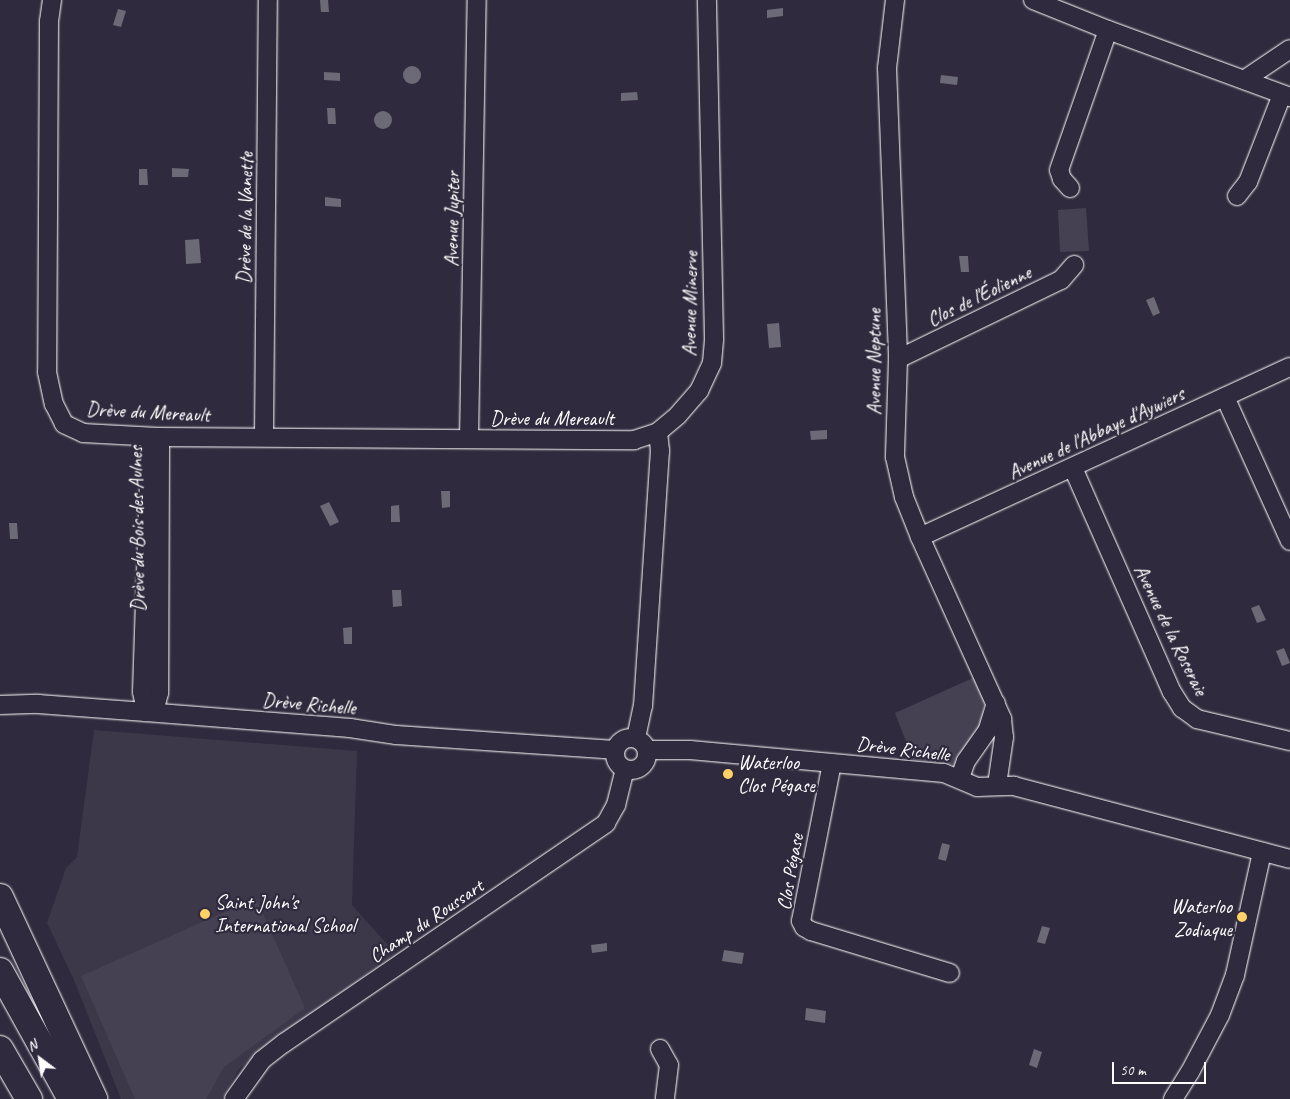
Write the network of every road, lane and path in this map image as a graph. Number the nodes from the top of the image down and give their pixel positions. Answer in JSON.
{"nodes":[{"id":1,"x":52,"y":0,"type":"edge"},
{"id":2,"x":268,"y":0,"type":"edge"},
{"id":3,"x":477,"y":0,"type":"edge"},
{"id":4,"x":707,"y":0,"type":"edge"},
{"id":5,"x":895,"y":0,"type":"edge"},
{"id":6,"x":1033,"y":0,"type":"edge"},
{"id":7,"x":1067,"y":5,"type":"edge"},
{"id":8,"x":1108,"y":30,"type":"junction"},
{"id":9,"x":1290,"y":49,"type":"edge"},
{"id":10,"x":1244,"y":80,"type":"junction"},
{"id":11,"x":1286,"y":96,"type":"edge"},
{"id":12,"x":1070,"y":188,"type":"dead end"},
{"id":13,"x":1237,"y":196,"type":"dead end"},
{"id":14,"x":1074,"y":265,"type":"dead end"},
{"id":15,"x":898,"y":359,"type":"junction"},
{"id":16,"x":1290,"y":367,"type":"edge"},
{"id":17,"x":1225,"y":397,"type":"junction"},
{"id":18,"x":658,"y":432,"type":"junction"},
{"id":19,"x":264,"y":436,"type":"junction"},
{"id":20,"x":156,"y":437,"type":"junction"},
{"id":21,"x":469,"y":439,"type":"junction"},
{"id":22,"x":1073,"y":468,"type":"junction"},
{"id":23,"x":920,"y":537,"type":"junction"},
{"id":24,"x":1290,"y":541,"type":"edge"},
{"id":25,"x":996,"y":704,"type":"junction"},
{"id":26,"x":0,"y":705,"type":"edge"},
{"id":27,"x":146,"y":712,"type":"junction"},
{"id":28,"x":1290,"y":741,"type":"edge"},
{"id":29,"x":642,"y":744,"type":"junction"},
{"id":30,"x":614,"y":750,"type":"junction"},
{"id":31,"x":832,"y":763,"type":"junction"},
{"id":32,"x":625,"y":770,"type":"junction"},
{"id":33,"x":960,"y":778,"type":"junction"},
{"id":34,"x":997,"y":785,"type":"junction"},
{"id":35,"x":1262,"y":852,"type":"junction"},
{"id":36,"x":1290,"y":859,"type":"edge"},
{"id":37,"x":0,"y":897,"type":"edge"},
{"id":38,"x":0,"y":971,"type":"edge"},
{"id":39,"x":950,"y":973,"type":"dead end"},
{"id":40,"x":0,"y":1049,"type":"edge"},
{"id":41,"x":660,"y":1050,"type":"dead end"},
{"id":42,"x":0,"y":1082,"type":"edge"},
{"id":43,"x":12,"y":1099,"type":"edge"},
{"id":44,"x":29,"y":1099,"type":"edge"},
{"id":45,"x":71,"y":1099,"type":"edge"},
{"id":46,"x":94,"y":1099,"type":"edge"},
{"id":47,"x":234,"y":1099,"type":"edge"},
{"id":48,"x":665,"y":1099,"type":"edge"},
{"id":49,"x":1172,"y":1099,"type":"edge"}],
"edges":[{"from":1,"to":20,"type":"street","name":"Drève du Mereault"},
{"from":2,"to":19,"type":"street","name":"Drève de la Vanette"},
{"from":3,"to":21,"type":"street","name":"Avenue Jupiter"},
{"from":4,"to":18,"type":"street","name":"Avenue Minerve"},
{"from":5,"to":15,"type":"street","name":"Avenue Neptune"},
{"from":6,"to":7,"type":"street"},
{"from":7,"to":8,"type":"street"},
{"from":8,"to":10,"type":"street"},
{"from":8,"to":12,"type":"street"},
{"from":9,"to":10,"type":"street"},
{"from":10,"to":11,"type":"street"},
{"from":11,"to":13,"type":"street"},
{"from":14,"to":15,"type":"street","name":"Clos de l'Éolienne"},
{"from":15,"to":23,"type":"street","name":"Avenue Neptune"},
{"from":16,"to":17,"type":"street","name":"Avenue de l'Abbaye d'Aywiers"},
{"from":17,"to":22,"type":"street","name":"Avenue de l'Abbaye d'Aywiers"},
{"from":17,"to":24,"type":"street"},
{"from":18,"to":21,"type":"street","name":"Drève du Mereault"},
{"from":18,"to":29,"type":"street"},
{"from":19,"to":20,"type":"street","name":"Drève du Mereault"},
{"from":19,"to":21,"type":"street","name":"Drève du Mereault"},
{"from":20,"to":27,"type":"street","name":"Drève du Bois des Aulnes"},
{"from":22,"to":23,"type":"street","name":"Avenue de l'Abbaye d'Aywiers"},
{"from":22,"to":28,"type":"street","name":"Avenue de la Roseraie"},
{"from":23,"to":25,"type":"street","name":"Avenue Neptune"},
{"from":25,"to":33,"type":"street"},
{"from":25,"to":34,"type":"street","name":"Avenue Neptune"},
{"from":26,"to":27,"type":"street","name":"Drève Richelle"},
{"from":27,"to":30,"type":"street","name":"Drève Richelle"},
{"from":29,"to":30,"type":"street"},
{"from":29,"to":31,"type":"street","name":"Drève Richelle"},
{"from":29,"to":32,"type":"street"},
{"from":30,"to":32,"type":"street"},
{"from":31,"to":33,"type":"street","name":"Drève Richelle"},
{"from":31,"to":39,"type":"street","name":"Clos Pégase"},
{"from":32,"to":47,"type":"street","name":"Champ du Roussart"},
{"from":33,"to":34,"type":"street","name":"Drève Richelle"},
{"from":34,"to":35,"type":"street","name":"Drève Richelle"},
{"from":35,"to":36,"type":"street","name":"Drève Richelle"},
{"from":35,"to":49,"type":"street"},
{"from":37,"to":46,"type":"highway"},
{"from":38,"to":45,"type":"highway"},
{"from":40,"to":44,"type":"highway"},
{"from":41,"to":48,"type":"street"},
{"from":42,"to":43,"type":"highway"}]}
